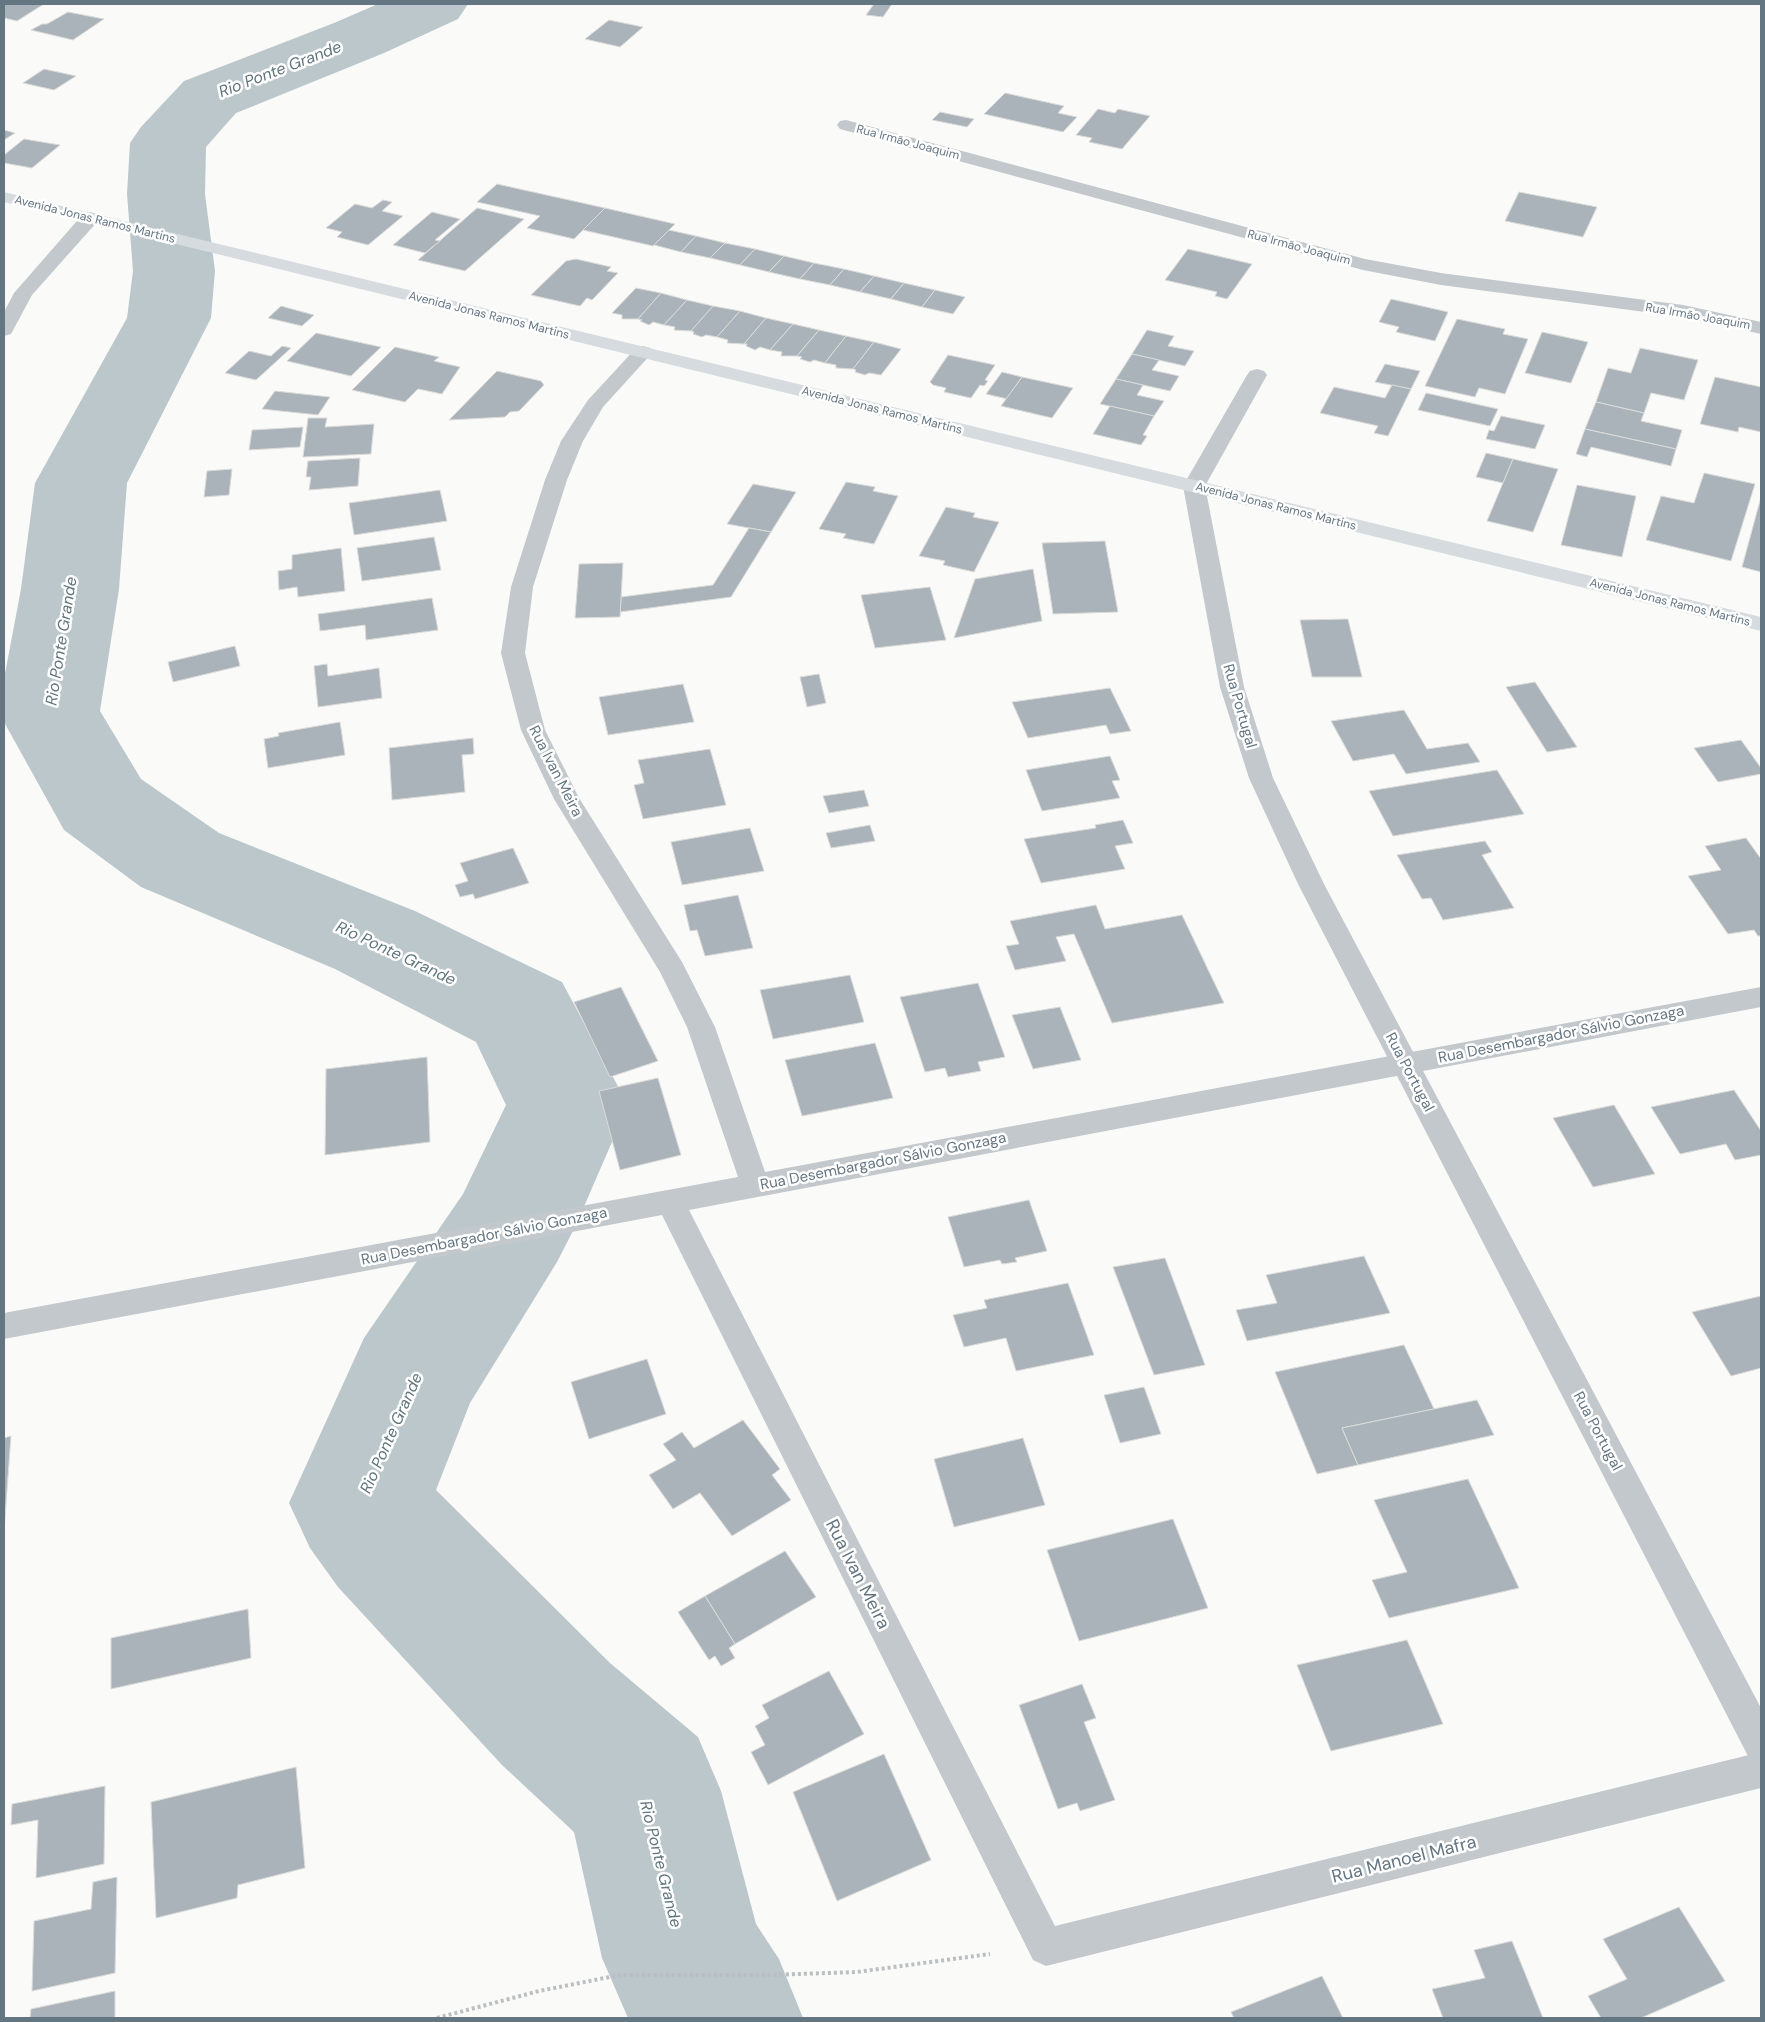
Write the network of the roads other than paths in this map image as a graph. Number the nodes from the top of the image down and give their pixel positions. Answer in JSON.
{"nodes":[{"id":1,"x":846,"y":125,"type":"dead end"},
{"id":2,"x":4,"y":197,"type":"edge"},
{"id":3,"x":90,"y":218,"type":"junction"},
{"id":4,"x":1761,"y":328,"type":"edge"},
{"id":5,"x":4,"y":330,"type":"edge"},
{"id":6,"x":643,"y":352,"type":"junction"},
{"id":7,"x":1257,"y":375,"type":"dead end"},
{"id":8,"x":1194,"y":486,"type":"junction"},
{"id":9,"x":1761,"y":624,"type":"edge"},
{"id":10,"x":1761,"y":997,"type":"edge"},
{"id":11,"x":1405,"y":1063,"type":"junction"},
{"id":12,"x":755,"y":1185,"type":"junction"},
{"id":13,"x":670,"y":1201,"type":"junction"},
{"id":14,"x":4,"y":1326,"type":"edge"},
{"id":15,"x":1761,"y":1744,"type":"edge"},
{"id":16,"x":1761,"y":1770,"type":"edge"},
{"id":17,"x":1046,"y":1947,"type":"joint"}],
"edges":[{"from":1,"to":4,"type":"street","name":"Rua Irmão Joaquim"},
{"from":2,"to":3,"type":"main road","name":"Avenida Jonas Ramos Martins"},
{"from":3,"to":5,"type":"street"},
{"from":3,"to":6,"type":"main road","name":"Avenida Jonas Ramos Martins"},
{"from":6,"to":8,"type":"main road","name":"Avenida Jonas Ramos Martins"},
{"from":6,"to":12,"type":"street","name":"Rua Ivan Meira"},
{"from":7,"to":8,"type":"street"},
{"from":8,"to":9,"type":"main road","name":"Avenida Jonas Ramos Martins"},
{"from":8,"to":11,"type":"street","name":"Rua Portugal"},
{"from":10,"to":11,"type":"street","name":"Rua Desembargador Sálvio Gonzaga"},
{"from":11,"to":12,"type":"street","name":"Rua Desembargador Sálvio Gonzaga"},
{"from":11,"to":15,"type":"street","name":"Rua Portugal"},
{"from":12,"to":13,"type":"street","name":"Rua Desembargador Sálvio Gonzaga"},
{"from":13,"to":14,"type":"street","name":"Rua Desembargador Sálvio Gonzaga"},
{"from":13,"to":17,"type":"street","name":"Rua Ivan Meira"},
{"from":16,"to":17,"type":"street","name":"Rua Manoel Mafra"}]}
